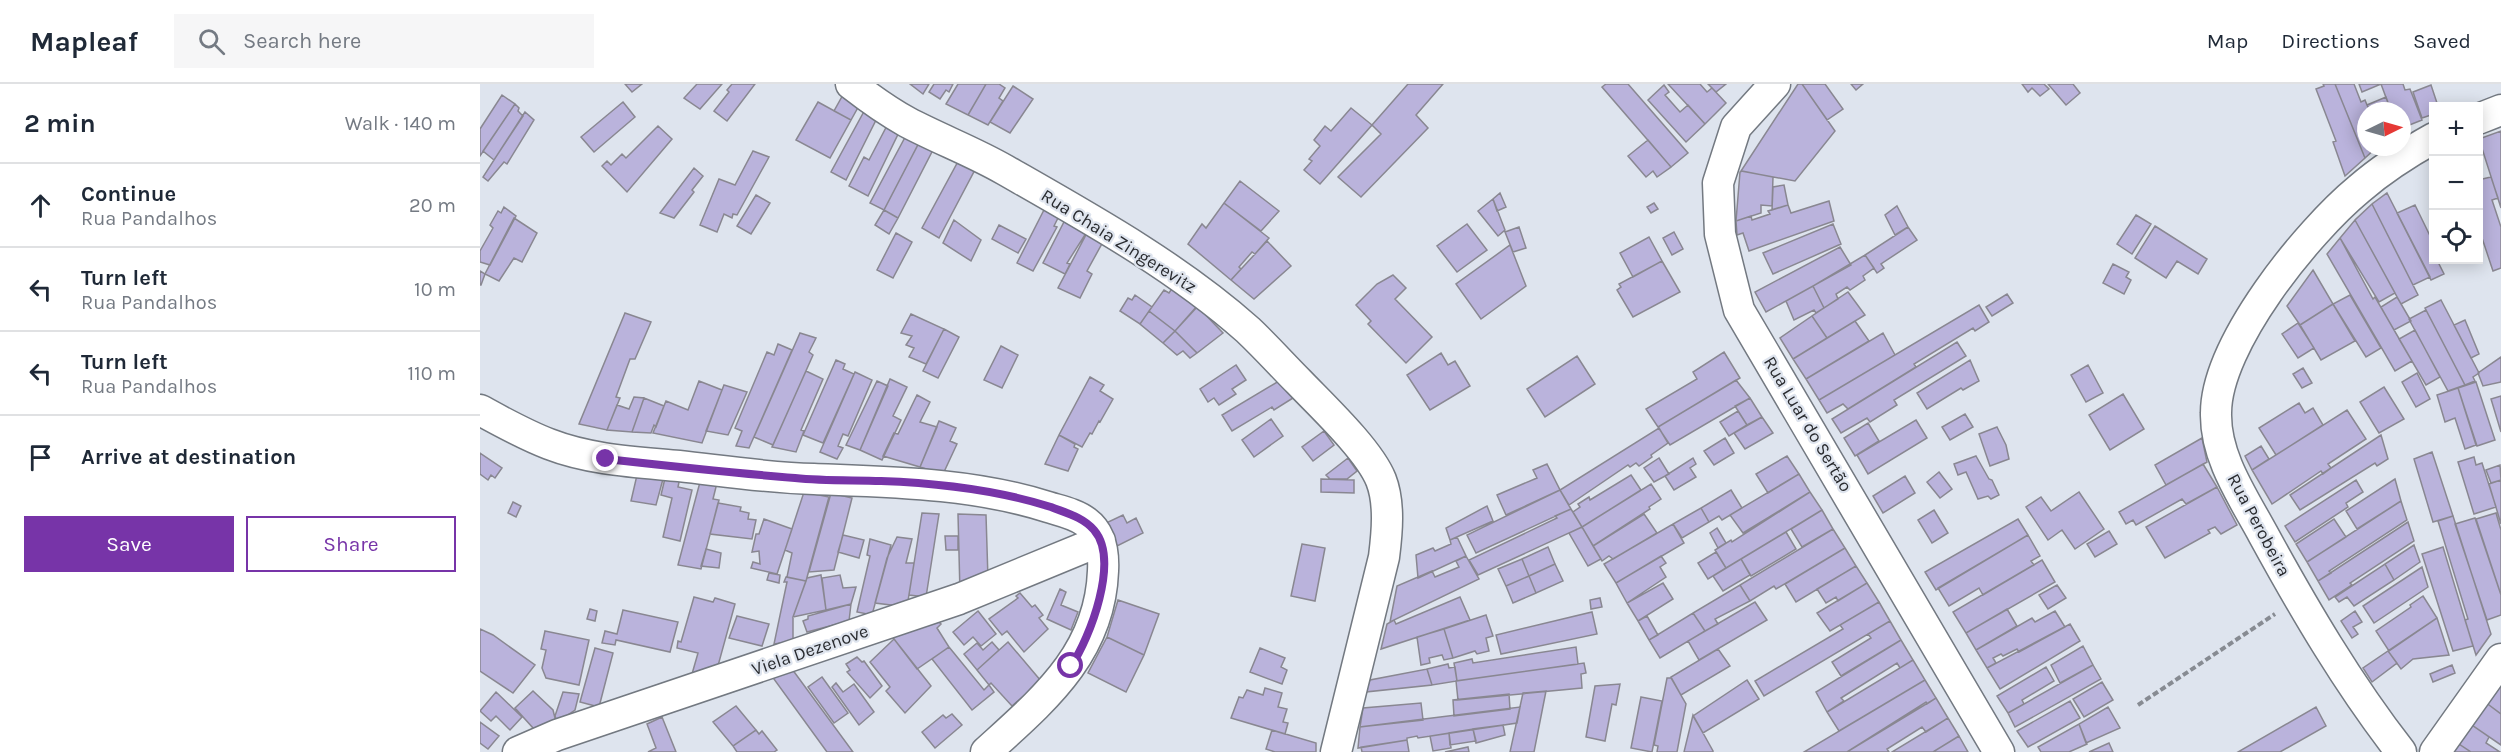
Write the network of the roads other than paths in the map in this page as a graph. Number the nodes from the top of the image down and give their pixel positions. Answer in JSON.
{"nodes":[{"id":1,"x":850,"y":84,"type":"edge"},
{"id":2,"x":1775,"y":84,"type":"edge"},
{"id":3,"x":2501,"y":110,"type":"edge"},
{"id":4,"x":2483,"y":117,"type":"edge"},
{"id":5,"x":2429,"y":140,"type":"edge"},
{"id":6,"x":480,"y":410,"type":"edge"},
{"id":7,"x":1100,"y":541,"type":"junction"},
{"id":8,"x":2501,"y":659,"type":"edge"},
{"id":9,"x":518,"y":752,"type":"edge"},
{"id":10,"x":986,"y":752,"type":"edge"},
{"id":11,"x":1336,"y":752,"type":"edge"},
{"id":12,"x":1999,"y":752,"type":"edge"},
{"id":13,"x":2401,"y":752,"type":"edge"},
{"id":14,"x":2435,"y":752,"type":"edge"}],
"edges":[{"from":1,"to":11,"type":"street","name":"Rua Chaia Zingerevitz"},
{"from":2,"to":12,"type":"street","name":"Rua Luar do Sertão"},
{"from":3,"to":4,"type":"street"},
{"from":5,"to":13,"type":"street","name":"Rua Perobeira"},
{"from":6,"to":7,"type":"street"},
{"from":7,"to":9,"type":"street","name":"Viela Dezenove"},
{"from":7,"to":10,"type":"street"},
{"from":8,"to":14,"type":"street"}]}
